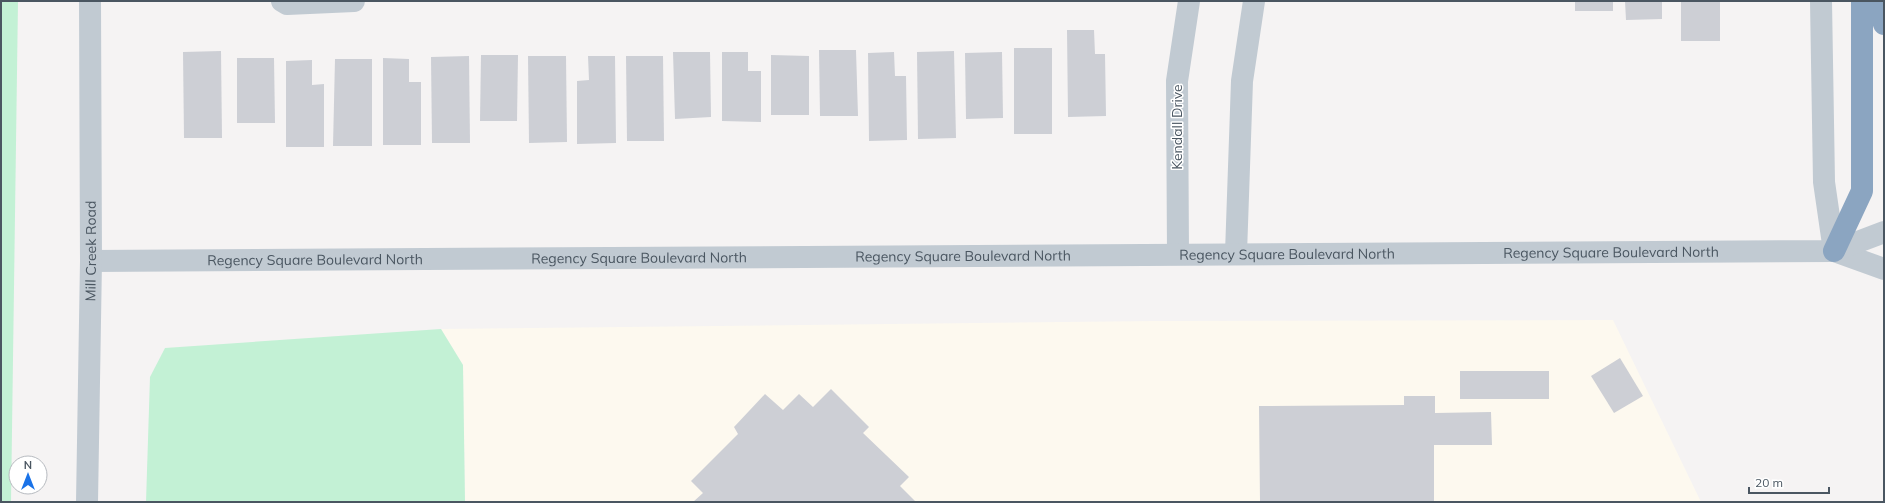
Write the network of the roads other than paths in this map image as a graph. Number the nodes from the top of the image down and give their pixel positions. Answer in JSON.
{"nodes":[{"id":1,"x":90,"y":1,"type":"edge"},
{"id":2,"x":282,"y":1,"type":"edge"},
{"id":3,"x":354,"y":1,"type":"edge"},
{"id":4,"x":1189,"y":1,"type":"edge"},
{"id":5,"x":1254,"y":1,"type":"edge"},
{"id":6,"x":1821,"y":1,"type":"edge"},
{"id":7,"x":1862,"y":1,"type":"edge"},
{"id":8,"x":1876,"y":1,"type":"edge"},
{"id":9,"x":1884,"y":24,"type":"edge"},
{"id":10,"x":1884,"y":232,"type":"edge"},
{"id":11,"x":1834,"y":251,"type":"junction"},
{"id":12,"x":1236,"y":253,"type":"junction"},
{"id":13,"x":1178,"y":254,"type":"junction"},
{"id":14,"x":91,"y":261,"type":"junction"},
{"id":15,"x":1884,"y":269,"type":"edge"},
{"id":16,"x":87,"y":502,"type":"edge"}],
"edges":[{"from":1,"to":14,"type":"street","name":"Mill Creek Road"},
{"from":2,"to":3,"type":"street"},
{"from":4,"to":13,"type":"street","name":"Kendall Drive"},
{"from":5,"to":12,"type":"street"},
{"from":6,"to":11,"type":"street"},
{"from":7,"to":11,"type":"highway"},
{"from":8,"to":9,"type":"highway"},
{"from":10,"to":11,"type":"street","name":"Regency Square Boulevard North"},
{"from":11,"to":12,"type":"street","name":"Regency Square Boulevard North"},
{"from":11,"to":15,"type":"street","name":"Regency Square Boulevard North"},
{"from":12,"to":13,"type":"street","name":"Regency Square Boulevard North"},
{"from":13,"to":14,"type":"street","name":"Regency Square Boulevard North"},
{"from":14,"to":16,"type":"street","name":"Mill Creek Road"}]}
